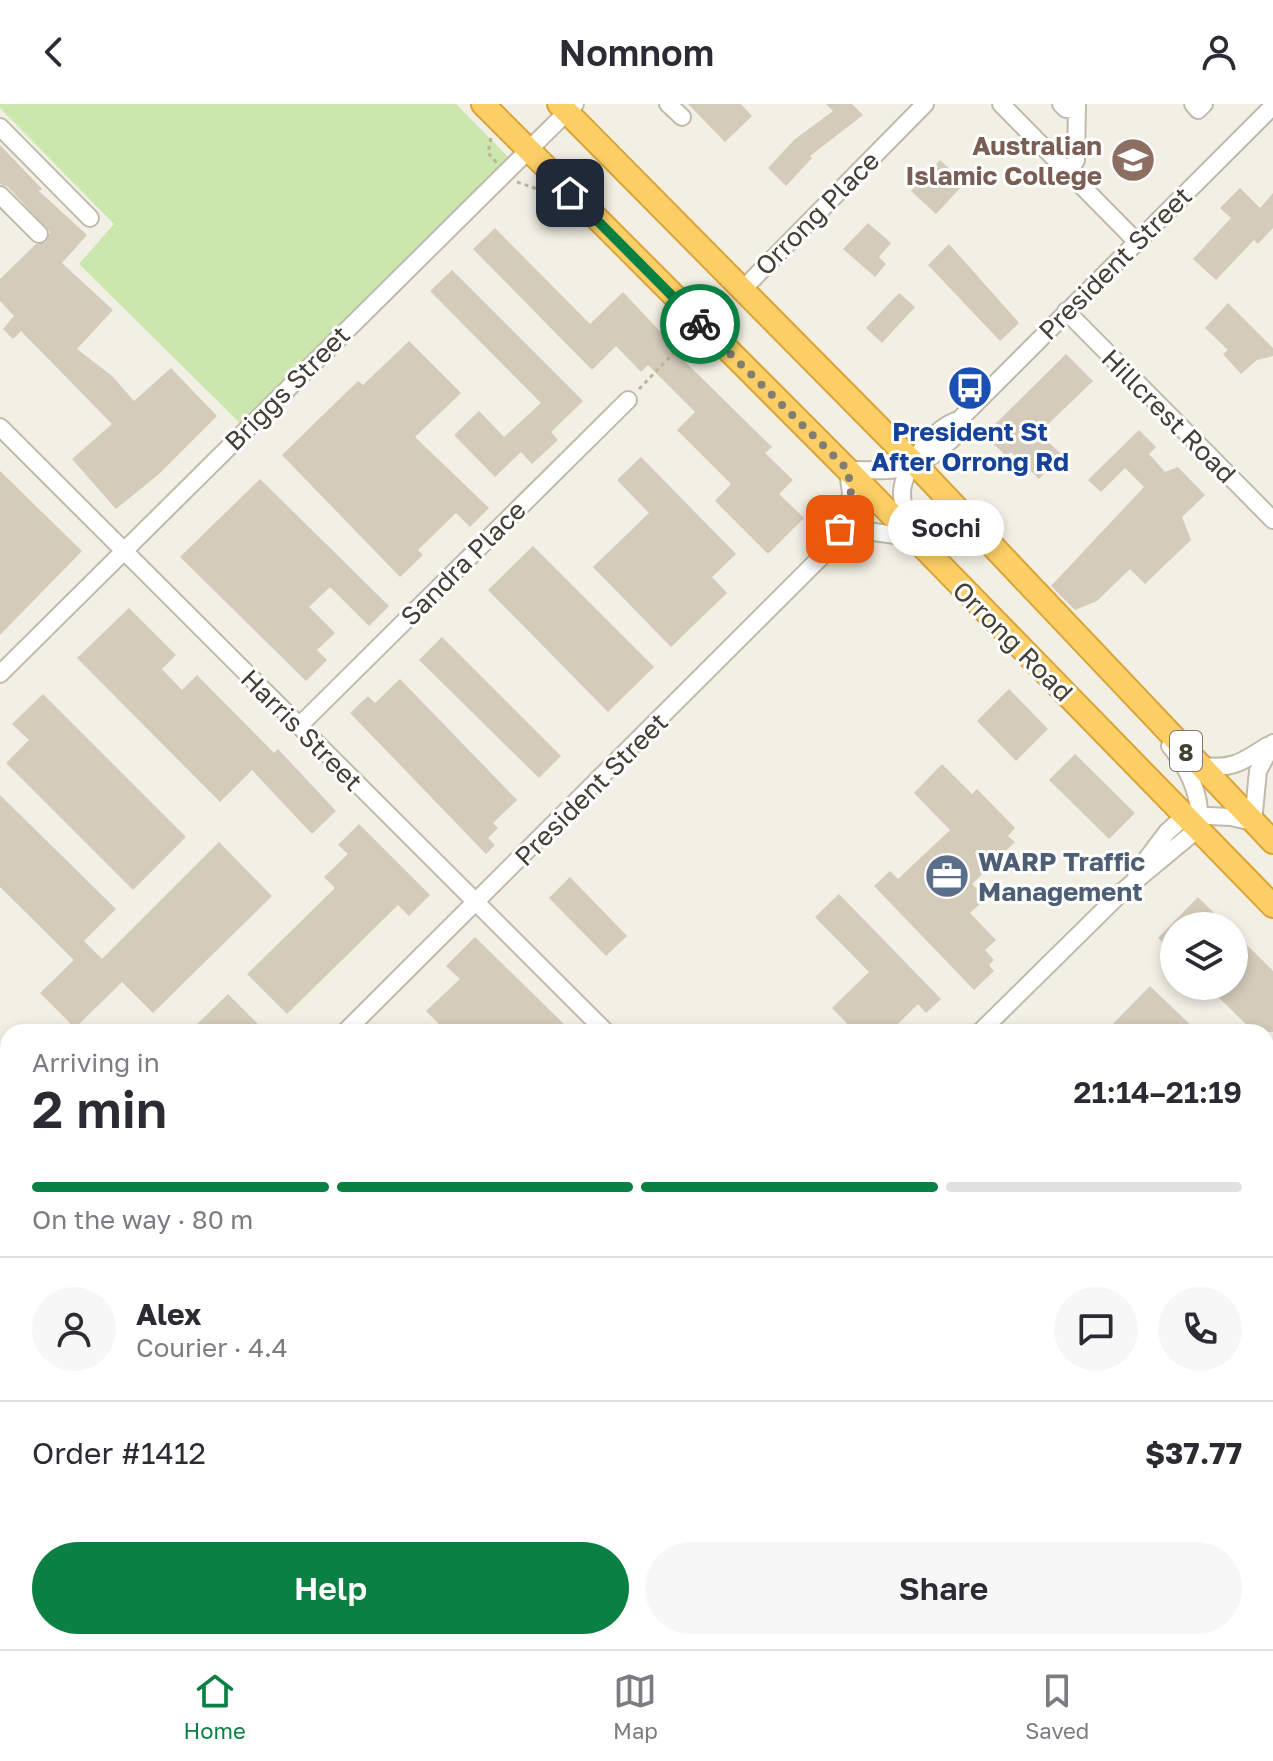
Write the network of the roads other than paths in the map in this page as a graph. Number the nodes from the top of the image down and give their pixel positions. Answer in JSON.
{"nodes":[{"id":1,"x":483,"y":104,"type":"edge"},
{"id":2,"x":668,"y":104,"type":"edge"},
{"id":3,"x":925,"y":104,"type":"edge"},
{"id":4,"x":1001,"y":104,"type":"edge"},
{"id":5,"x":1193,"y":104,"type":"edge"},
{"id":6,"x":1204,"y":104,"type":"edge"},
{"id":7,"x":1071,"y":106,"type":"edge"},
{"id":8,"x":1273,"y":106,"type":"edge"},
{"id":9,"x":567,"y":107,"type":"edge"},
{"id":10,"x":682,"y":117,"type":"dead end"},
{"id":11,"x":0,"y":127,"type":"edge"},
{"id":12,"x":528,"y":149,"type":"junction"},
{"id":13,"x":1069,"y":172,"type":"junction"},
{"id":14,"x":0,"y":195,"type":"edge"},
{"id":15,"x":90,"y":218,"type":"dead end"},
{"id":16,"x":39,"y":234,"type":"dead end"},
{"id":17,"x":1137,"y":242,"type":"junction"},
{"id":18,"x":743,"y":289,"type":"junction"},
{"id":19,"x":1066,"y":311,"type":"junction"},
{"id":20,"x":628,"y":400,"type":"road end"},
{"id":21,"x":0,"y":427,"type":"edge"},
{"id":22,"x":915,"y":464,"type":"junction"},
{"id":23,"x":848,"y":470,"type":"junction"},
{"id":24,"x":1273,"y":520,"type":"edge"},
{"id":25,"x":909,"y":537,"type":"junction"},
{"id":26,"x":835,"y":543,"type":"junction"},
{"id":27,"x":122,"y":552,"type":"junction"},
{"id":28,"x":1100,"y":661,"type":"junction"},
{"id":29,"x":0,"y":674,"type":"edge"},
{"id":30,"x":299,"y":726,"type":"junction"},
{"id":31,"x":1273,"y":743,"type":"edge"},
{"id":32,"x":1200,"y":765,"type":"junction"},
{"id":33,"x":1195,"y":819,"type":"junction"},
{"id":34,"x":1253,"y":822,"type":"junction"},
{"id":35,"x":1273,"y":842,"type":"edge"},
{"id":36,"x":476,"y":904,"type":"junction"},
{"id":37,"x":1273,"y":906,"type":"edge"},
{"id":38,"x":353,"y":1024,"type":"edge"},
{"id":39,"x":598,"y":1024,"type":"edge"},
{"id":40,"x":988,"y":1024,"type":"edge"}],
"edges":[{"from":1,"to":12,"type":"highway","name":"Orrong Road","number":"8"},
{"from":2,"to":10,"type":"street"},
{"from":3,"to":18,"type":"street","name":"Orrong Place"},
{"from":4,"to":13,"type":"street"},
{"from":5,"to":6,"type":"street"},
{"from":7,"to":13,"type":"street"},
{"from":8,"to":17,"type":"street","name":"President Street"},
{"from":9,"to":12,"type":"street","name":"Briggs Street"},
{"from":9,"to":18,"type":"highway","name":"Orrong Road","number":"8"},
{"from":11,"to":15,"type":"street"},
{"from":12,"to":23,"type":"highway","name":"Orrong Road","number":"8"},
{"from":12,"to":27,"type":"street","name":"Briggs Street"},
{"from":13,"to":17,"type":"street"},
{"from":14,"to":16,"type":"street"},
{"from":17,"to":19,"type":"street","name":"President Street"},
{"from":18,"to":22,"type":"highway","name":"Orrong Road","number":"8"},
{"from":19,"to":22,"type":"street","name":"President Street"},
{"from":19,"to":24,"type":"street","name":"Hillcrest Road"},
{"from":20,"to":30,"type":"street","name":"Sandra Place"},
{"from":21,"to":27,"type":"street","name":"Harris Street"},
{"from":22,"to":23,"type":"street"},
{"from":22,"to":25,"type":"street","name":"President Street"},
{"from":22,"to":28,"type":"highway","name":"Orrong Road","number":"8"},
{"from":23,"to":25,"type":"highway","name":"Orrong Road","number":"8"},
{"from":23,"to":26,"type":"street","name":"President Street"},
{"from":25,"to":26,"type":"street","name":"President Street"},
{"from":25,"to":33,"type":"highway","name":"Orrong Road","number":"8"},
{"from":26,"to":36,"type":"street","name":"President Street"},
{"from":27,"to":29,"type":"street","name":"Briggs Street"},
{"from":27,"to":30,"type":"street","name":"Harris Street"},
{"from":28,"to":32,"type":"highway","name":"Orrong Road","number":"8"},
{"from":28,"to":33,"type":"street"},
{"from":30,"to":36,"type":"street","name":"Harris Street"},
{"from":31,"to":32,"type":"street"},
{"from":31,"to":34,"type":"street"},
{"from":32,"to":34,"type":"highway","name":"Orrong Road","number":"8"},
{"from":33,"to":34,"type":"street"},
{"from":33,"to":37,"type":"highway","name":"Orrong Road","number":"8"},
{"from":33,"to":40,"type":"street"},
{"from":34,"to":35,"type":"highway","name":"Orrong Road","number":"8"},
{"from":36,"to":38,"type":"street","name":"President Street"},
{"from":36,"to":39,"type":"street","name":"Harris Street"}]}
